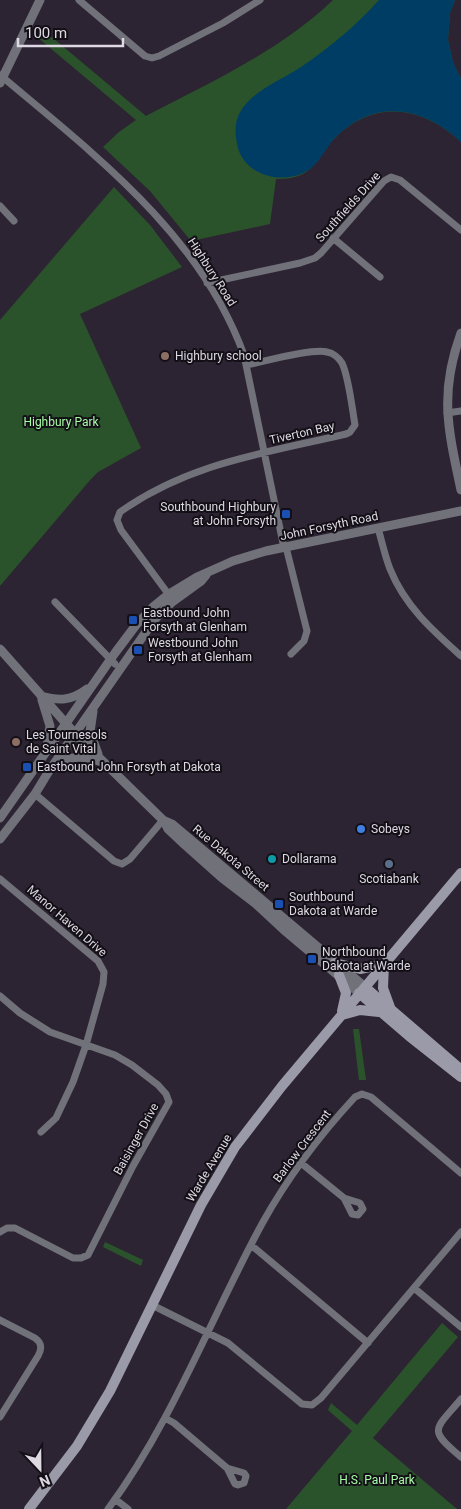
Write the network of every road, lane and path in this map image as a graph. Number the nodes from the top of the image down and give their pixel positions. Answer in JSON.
{"nodes":[{"id":1,"x":40,"y":0,"type":"edge"},
{"id":2,"x":80,"y":0,"type":"edge"},
{"id":3,"x":260,"y":0,"type":"edge"},
{"id":4,"x":1,"y":78,"type":"edge"},
{"id":5,"x":0,"y":206,"type":"edge"},
{"id":6,"x":14,"y":220,"type":"dead end"},
{"id":7,"x":461,"y":230,"type":"edge"},
{"id":8,"x":333,"y":238,"type":"junction"},
{"id":9,"x":380,"y":277,"type":"dead end"},
{"id":10,"x":207,"y":283,"type":"junction"},
{"id":11,"x":461,"y":332,"type":"edge"},
{"id":12,"x":246,"y":365,"type":"junction"},
{"id":13,"x":461,"y":411,"type":"edge"},
{"id":14,"x":447,"y":413,"type":"junction"},
{"id":15,"x":264,"y":453,"type":"junction"},
{"id":16,"x":461,"y":490,"type":"edge"},
{"id":17,"x":461,"y":512,"type":"edge"},
{"id":18,"x":378,"y":528,"type":"junction"},
{"id":19,"x":285,"y":547,"type":"junction"},
{"id":20,"x":171,"y":598,"type":"junction"},
{"id":21,"x":56,"y":602,"type":"dead end"},
{"id":22,"x":0,"y":649,"type":"edge"},
{"id":23,"x":291,"y":654,"type":"dead end"},
{"id":24,"x":461,"y":656,"type":"edge"},
{"id":25,"x":113,"y":661,"type":"junction"},
{"id":26,"x":92,"y":685,"type":"junction"},
{"id":27,"x":40,"y":696,"type":"junction"},
{"id":28,"x":94,"y":706,"type":"junction"},
{"id":29,"x":65,"y":723,"type":"junction"},
{"id":30,"x":75,"y":733,"type":"junction"},
{"id":31,"x":44,"y":754,"type":"junction"},
{"id":32,"x":104,"y":763,"type":"junction"},
{"id":33,"x":49,"y":770,"type":"junction"},
{"id":34,"x":35,"y":794,"type":"junction"},
{"id":35,"x":0,"y":818,"type":"edge"},
{"id":36,"x":164,"y":820,"type":"junction"},
{"id":37,"x":0,"y":839,"type":"edge"},
{"id":38,"x":461,"y":873,"type":"edge"},
{"id":39,"x":0,"y":878,"type":"edge"},
{"id":40,"x":335,"y":964,"type":"junction"},
{"id":41,"x":384,"y":964,"type":"junction"},
{"id":42,"x":339,"y":975,"type":"junction"},
{"id":43,"x":362,"y":990,"type":"junction"},
{"id":44,"x":0,"y":996,"type":"edge"},
{"id":45,"x":391,"y":1011,"type":"junction"},
{"id":46,"x":380,"y":1012,"type":"junction"},
{"id":47,"x":342,"y":1015,"type":"junction"},
{"id":48,"x":86,"y":1045,"type":"junction"},
{"id":49,"x":461,"y":1069,"type":"edge"},
{"id":50,"x":461,"y":1077,"type":"edge"},
{"id":51,"x":41,"y":1132,"type":"dead end"},
{"id":52,"x":301,"y":1163,"type":"junction"},
{"id":53,"x":461,"y":1173,"type":"edge"},
{"id":54,"x":344,"y":1198,"type":"dead end"},
{"id":55,"x":0,"y":1232,"type":"edge"},
{"id":56,"x":461,"y":1232,"type":"edge"},
{"id":57,"x":251,"y":1245,"type":"junction"},
{"id":58,"x":414,"y":1288,"type":"junction"},
{"id":59,"x":152,"y":1305,"type":"junction"},
{"id":60,"x":0,"y":1320,"type":"edge"},
{"id":61,"x":461,"y":1327,"type":"edge"},
{"id":62,"x":208,"y":1332,"type":"junction"},
{"id":63,"x":368,"y":1343,"type":"junction"},
{"id":64,"x":461,"y":1399,"type":"edge"},
{"id":65,"x":0,"y":1417,"type":"edge"},
{"id":66,"x":165,"y":1418,"type":"junction"},
{"id":67,"x":461,"y":1457,"type":"edge"},
{"id":68,"x":227,"y":1468,"type":"dead end"},
{"id":69,"x":115,"y":1499,"type":"junction"},
{"id":70,"x":29,"y":1509,"type":"edge"},
{"id":71,"x":108,"y":1509,"type":"edge"},
{"id":72,"x":128,"y":1509,"type":"edge"}],
"edges":[{"from":1,"to":4,"type":"street"},
{"from":2,"to":3,"type":"street"},
{"from":4,"to":10,"type":"street","name":"Highbury Road"},
{"from":5,"to":6,"type":"street"},
{"from":7,"to":8,"type":"street","name":"Southfields Drive"},
{"from":8,"to":9,"type":"street"},
{"from":8,"to":10,"type":"street","name":"Southfields Drive"},
{"from":10,"to":12,"type":"street","name":"Highbury Road"},
{"from":11,"to":14,"type":"street"},
{"from":12,"to":15,"type":"street","name":"Highbury Road"},
{"from":12,"to":15,"type":"street","name":"Tiverton Bay"},
{"from":13,"to":14,"type":"street"},
{"from":14,"to":16,"type":"street"},
{"from":15,"to":19,"type":"street","name":"Highbury Road"},
{"from":15,"to":20,"type":"street"},
{"from":17,"to":18,"type":"street","name":"John Forsyth Road"},
{"from":18,"to":19,"type":"street","name":"John Forsyth Road"},
{"from":18,"to":24,"type":"street"},
{"from":19,"to":20,"type":"street","name":"John Forsyth Road"},
{"from":19,"to":23,"type":"street","name":"Highbury Road"},
{"from":20,"to":25,"type":"street","name":"John Forsyth Road"},
{"from":20,"to":28,"type":"street","name":"John Forsyth Road"},
{"from":21,"to":25,"type":"street"},
{"from":22,"to":27,"type":"street"},
{"from":25,"to":26,"type":"street","name":"John Forsyth Road"},
{"from":26,"to":27,"type":"street"},
{"from":26,"to":29,"type":"street","name":"John Forsyth Road"},
{"from":27,"to":29,"type":"street"},
{"from":27,"to":31,"type":"street"},
{"from":28,"to":30,"type":"street","name":"John Forsyth Road"},
{"from":28,"to":32,"type":"street"},
{"from":29,"to":30,"type":"street"},
{"from":29,"to":31,"type":"street","name":"John Forsyth Road"},
{"from":30,"to":32,"type":"street"},
{"from":30,"to":33,"type":"street","name":"John Forsyth Road"},
{"from":31,"to":35,"type":"street","name":"John Forsyth Road"},
{"from":32,"to":33,"type":"street"},
{"from":32,"to":36,"type":"street"},
{"from":33,"to":34,"type":"street","name":"John Forsyth Road"},
{"from":34,"to":36,"type":"street"},
{"from":34,"to":37,"type":"street","name":"John Forsyth Road"},
{"from":36,"to":40,"type":"street","name":"Rue Dakota Street"},
{"from":36,"to":42,"type":"street","name":"Rue Dakota Street"},
{"from":38,"to":41,"type":"main road","name":"Warde Avenue"},
{"from":39,"to":48,"type":"street","name":"Manor Haven Drive"},
{"from":40,"to":41,"type":"main road"},
{"from":40,"to":43,"type":"street","name":"Rue Dakota Street"},
{"from":41,"to":43,"type":"main road","name":"Warde Avenue"},
{"from":41,"to":45,"type":"main road"},
{"from":42,"to":43,"type":"street","name":"Rue Dakota Street"},
{"from":42,"to":47,"type":"main road"},
{"from":43,"to":45,"type":"main road","name":"Rue Dakota Street"},
{"from":43,"to":46,"type":"main road","name":"Rue Dakota Street"},
{"from":43,"to":47,"type":"main road","name":"Warde Avenue"},
{"from":44,"to":48,"type":"street","name":"Baisinger Drive"},
{"from":45,"to":49,"type":"main road","name":"Rue Dakota Street"},
{"from":46,"to":47,"type":"main road"},
{"from":46,"to":50,"type":"main road","name":"Rue Dakota Street"},
{"from":47,"to":59,"type":"main road","name":"Warde Avenue"},
{"from":48,"to":51,"type":"street","name":"Manor Haven Drive"},
{"from":48,"to":55,"type":"street","name":"Baisinger Drive"},
{"from":52,"to":53,"type":"street","name":"Barlow Crescent"},
{"from":52,"to":54,"type":"street"},
{"from":52,"to":57,"type":"street","name":"Barlow Crescent"},
{"from":56,"to":58,"type":"street"},
{"from":57,"to":62,"type":"street","name":"Barlow Crescent"},
{"from":57,"to":63,"type":"street"},
{"from":58,"to":61,"type":"street"},
{"from":58,"to":63,"type":"street"},
{"from":59,"to":62,"type":"street"},
{"from":59,"to":70,"type":"main road","name":"Warde Avenue"},
{"from":60,"to":65,"type":"street"},
{"from":62,"to":63,"type":"street"},
{"from":62,"to":66,"type":"street","name":"Barlow Crescent"},
{"from":64,"to":67,"type":"street"},
{"from":66,"to":68,"type":"street"},
{"from":66,"to":69,"type":"street","name":"Barlow Crescent"},
{"from":69,"to":71,"type":"street","name":"Barlow Crescent"},
{"from":69,"to":72,"type":"street"}]}
